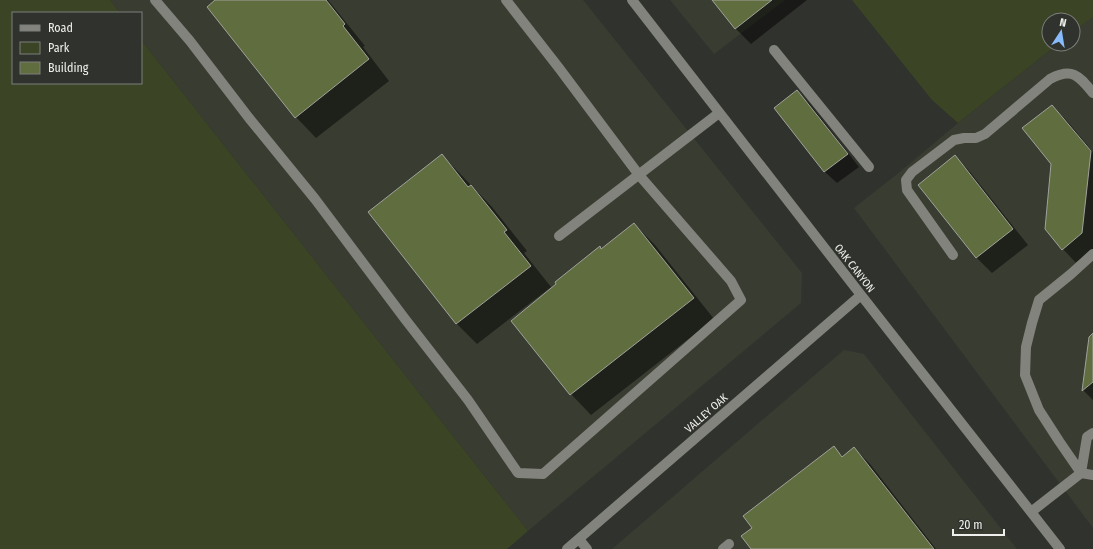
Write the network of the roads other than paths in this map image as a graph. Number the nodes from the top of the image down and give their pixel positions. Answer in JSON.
{"nodes":[{"id":1,"x":155,"y":0,"type":"edge"},
{"id":2,"x":506,"y":0,"type":"edge"},
{"id":3,"x":632,"y":0,"type":"edge"},
{"id":4,"x":774,"y":50,"type":"dead end"},
{"id":5,"x":1093,"y":93,"type":"edge"},
{"id":6,"x":719,"y":113,"type":"junction"},
{"id":7,"x":869,"y":167,"type":"dead end"},
{"id":8,"x":639,"y":174,"type":"junction"},
{"id":9,"x":559,"y":236,"type":"dead end"},
{"id":10,"x":1093,"y":254,"type":"edge"},
{"id":11,"x":953,"y":255,"type":"dead end"},
{"id":12,"x":861,"y":295,"type":"junction"},
{"id":13,"x":1093,"y":433,"type":"edge"},
{"id":14,"x":1081,"y":473,"type":"junction"},
{"id":15,"x":1093,"y":475,"type":"edge"},
{"id":16,"x":1031,"y":512,"type":"junction"},
{"id":17,"x":579,"y":539,"type":"junction"},
{"id":18,"x":567,"y":549,"type":"edge"},
{"id":19,"x":587,"y":549,"type":"edge"},
{"id":20,"x":1060,"y":549,"type":"edge"}],
"edges":[{"from":1,"to":8,"type":"street"},
{"from":2,"to":8,"type":"street"},
{"from":3,"to":6,"type":"street","name":"OAK CANYON"},
{"from":4,"to":7,"type":"street"},
{"from":5,"to":11,"type":"street"},
{"from":6,"to":8,"type":"street"},
{"from":6,"to":12,"type":"street","name":"OAK CANYON"},
{"from":8,"to":9,"type":"street"},
{"from":10,"to":14,"type":"street"},
{"from":12,"to":16,"type":"street","name":"OAK CANYON"},
{"from":12,"to":17,"type":"street","name":"VALLEY OAK"},
{"from":13,"to":14,"type":"street"},
{"from":14,"to":15,"type":"street"},
{"from":14,"to":16,"type":"street"},
{"from":16,"to":20,"type":"street","name":"OAK CANYON"},
{"from":17,"to":18,"type":"street","name":"VALLEY OAK"},
{"from":17,"to":19,"type":"street"}]}
